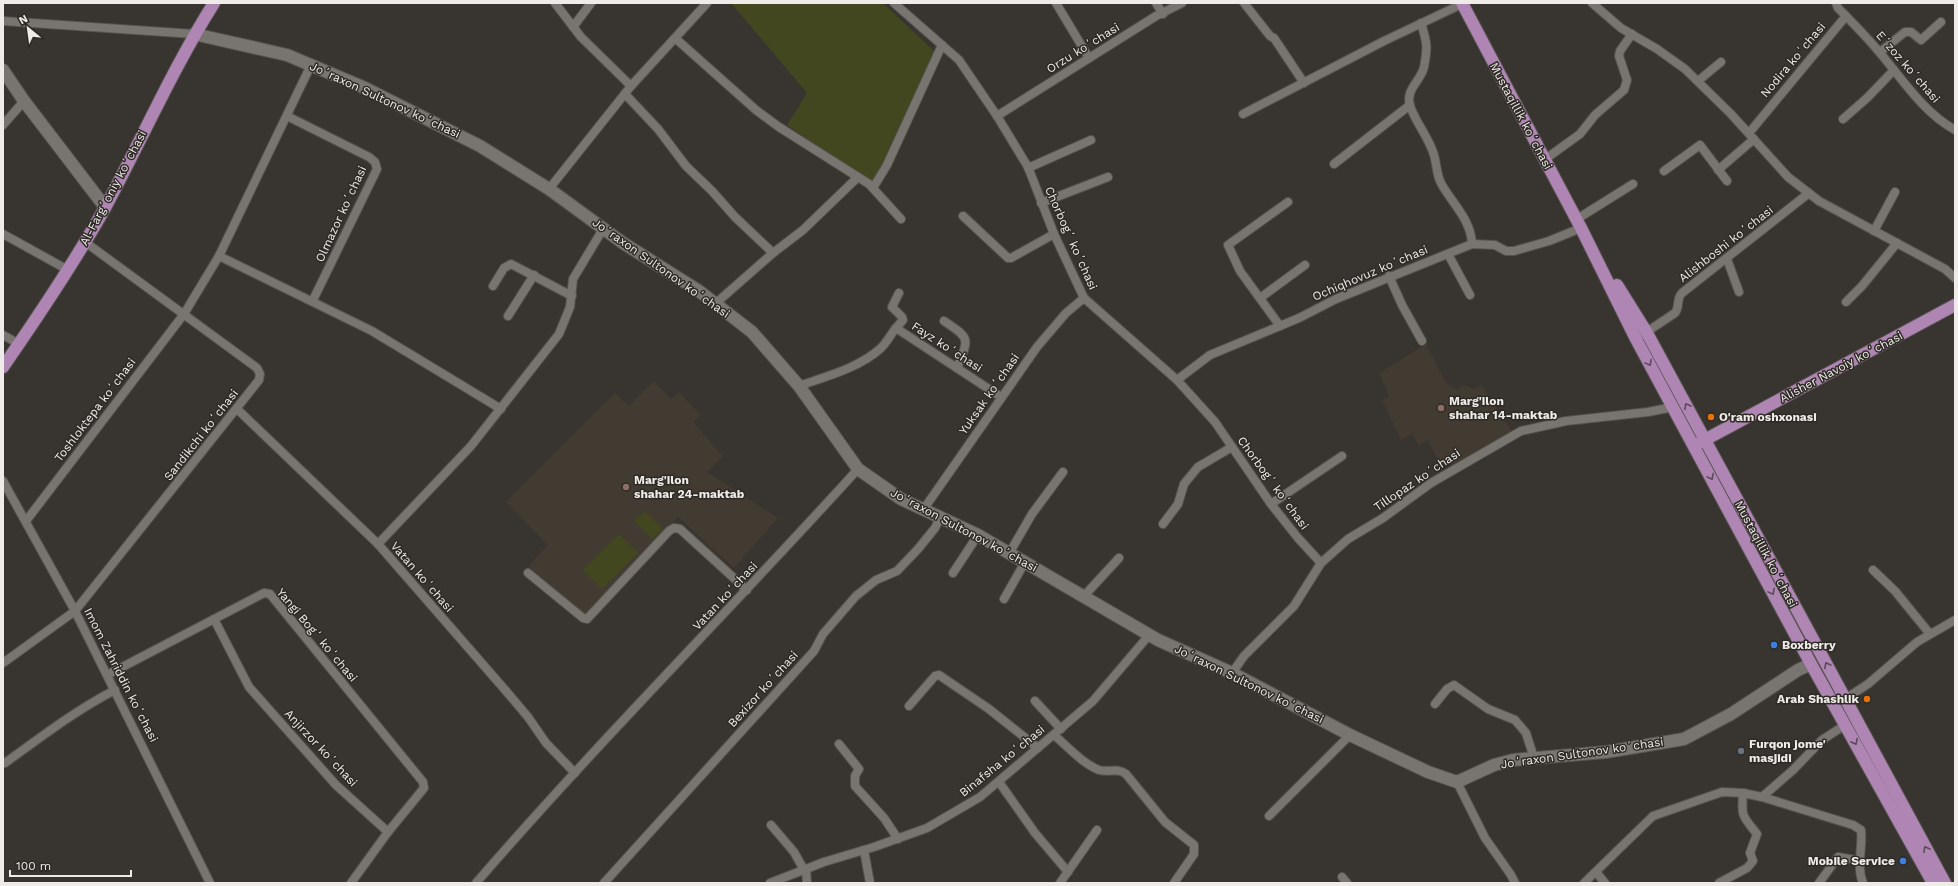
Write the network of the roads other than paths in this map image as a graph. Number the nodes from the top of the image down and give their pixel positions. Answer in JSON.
{"nodes":[{"id":1,"x":214,"y":3,"type":"edge"},
{"id":2,"x":555,"y":3,"type":"edge"},
{"id":3,"x":591,"y":3,"type":"edge"},
{"id":4,"x":707,"y":3,"type":"edge"},
{"id":5,"x":894,"y":3,"type":"edge"},
{"id":6,"x":1056,"y":3,"type":"edge"},
{"id":7,"x":1156,"y":3,"type":"edge"},
{"id":8,"x":1182,"y":3,"type":"edge"},
{"id":9,"x":1244,"y":3,"type":"edge"},
{"id":10,"x":1836,"y":3,"type":"edge"},
{"id":11,"x":1462,"y":4,"type":"edge"},
{"id":12,"x":1596,"y":4,"type":"edge"},
{"id":13,"x":1163,"y":14,"type":"junction"},
{"id":14,"x":1846,"y":16,"type":"junction"},
{"id":15,"x":3,"y":21,"type":"edge"},
{"id":16,"x":1941,"y":22,"type":"dead end"},
{"id":17,"x":1421,"y":23,"type":"junction"},
{"id":18,"x":573,"y":27,"type":"junction"},
{"id":19,"x":194,"y":34,"type":"junction"},
{"id":20,"x":1632,"y":34,"type":"junction"},
{"id":21,"x":675,"y":38,"type":"junction"},
{"id":22,"x":942,"y":45,"type":"junction"},
{"id":23,"x":1880,"y":52,"type":"junction"},
{"id":24,"x":1089,"y":58,"type":"junction"},
{"id":25,"x":1721,"y":62,"type":"dead end"},
{"id":26,"x":311,"y":65,"type":"junction"},
{"id":27,"x":3,"y":70,"type":"edge"},
{"id":28,"x":1894,"y":70,"type":"junction"},
{"id":29,"x":1698,"y":81,"type":"junction"},
{"id":30,"x":1304,"y":83,"type":"junction"},
{"id":31,"x":631,"y":86,"type":"junction"},
{"id":32,"x":625,"y":94,"type":"junction"},
{"id":33,"x":24,"y":101,"type":"junction"},
{"id":34,"x":1410,"y":105,"type":"junction"},
{"id":35,"x":1243,"y":114,"type":"dead end"},
{"id":36,"x":287,"y":116,"type":"junction"},
{"id":37,"x":997,"y":116,"type":"junction"},
{"id":38,"x":1843,"y":119,"type":"dead end"},
{"id":39,"x":3,"y":125,"type":"edge"},
{"id":40,"x":1955,"y":130,"type":"edge"},
{"id":41,"x":1751,"y":136,"type":"junction"},
{"id":42,"x":1092,"y":140,"type":"dead end"},
{"id":43,"x":1544,"y":160,"type":"junction"},
{"id":44,"x":1334,"y":164,"type":"dead end"},
{"id":45,"x":1028,"y":168,"type":"junction"},
{"id":46,"x":1718,"y":170,"type":"junction"},
{"id":47,"x":1664,"y":171,"type":"dead end"},
{"id":48,"x":858,"y":177,"type":"junction"},
{"id":49,"x":1108,"y":177,"type":"dead end"},
{"id":50,"x":1727,"y":181,"type":"dead end"},
{"id":51,"x":1633,"y":184,"type":"dead end"},
{"id":52,"x":873,"y":188,"type":"junction"},
{"id":53,"x":549,"y":189,"type":"junction"},
{"id":54,"x":1895,"y":192,"type":"dead end"},
{"id":55,"x":1810,"y":194,"type":"junction"},
{"id":56,"x":1288,"y":202,"type":"dead end"},
{"id":57,"x":1041,"y":203,"type":"junction"},
{"id":58,"x":105,"y":207,"type":"junction"},
{"id":59,"x":963,"y":216,"type":"dead end"},
{"id":60,"x":901,"y":219,"type":"dead end"},
{"id":61,"x":1579,"y":223,"type":"junction"},
{"id":62,"x":603,"y":229,"type":"junction"},
{"id":63,"x":1874,"y":230,"type":"junction"},
{"id":64,"x":3,"y":234,"type":"edge"},
{"id":65,"x":1054,"y":234,"type":"junction"},
{"id":66,"x":85,"y":242,"type":"junction"},
{"id":67,"x":1897,"y":243,"type":"junction"},
{"id":68,"x":1472,"y":244,"type":"junction"},
{"id":69,"x":773,"y":253,"type":"junction"},
{"id":70,"x":1448,"y":254,"type":"junction"},
{"id":71,"x":219,"y":256,"type":"junction"},
{"id":72,"x":1727,"y":259,"type":"junction"},
{"id":73,"x":1305,"y":265,"type":"dead end"},
{"id":74,"x":68,"y":270,"type":"junction"},
{"id":75,"x":534,"y":275,"type":"junction"},
{"id":76,"x":1389,"y":276,"type":"junction"},
{"id":77,"x":1955,"y":278,"type":"edge"},
{"id":78,"x":493,"y":286,"type":"dead end"},
{"id":79,"x":899,"y":292,"type":"dead end"},
{"id":80,"x":1739,"y":292,"type":"dead end"},
{"id":81,"x":1470,"y":295,"type":"dead end"},
{"id":82,"x":572,"y":296,"type":"junction"},
{"id":83,"x":1084,"y":298,"type":"junction"},
{"id":84,"x":1260,"y":298,"type":"junction"},
{"id":85,"x":313,"y":300,"type":"junction"},
{"id":86,"x":1846,"y":302,"type":"dead end"},
{"id":87,"x":715,"y":304,"type":"junction"},
{"id":88,"x":1955,"y":305,"type":"edge"},
{"id":89,"x":184,"y":314,"type":"junction"},
{"id":90,"x":508,"y":316,"type":"dead end"},
{"id":91,"x":944,"y":321,"type":"dead end"},
{"id":92,"x":1280,"y":326,"type":"junction"},
{"id":93,"x":896,"y":328,"type":"junction"},
{"id":94,"x":1647,"y":333,"type":"junction"},
{"id":95,"x":3,"y":335,"type":"edge"},
{"id":96,"x":1636,"y":339,"type":"junction"},
{"id":97,"x":1422,"y":341,"type":"dead end"},
{"id":98,"x":19,"y":344,"type":"junction"},
{"id":99,"x":3,"y":367,"type":"edge"},
{"id":100,"x":957,"y":368,"type":"junction"},
{"id":101,"x":1177,"y":380,"type":"junction"},
{"id":102,"x":799,"y":386,"type":"junction"},
{"id":103,"x":1001,"y":397,"type":"junction"},
{"id":104,"x":1673,"y":407,"type":"junction"},
{"id":105,"x":237,"y":409,"type":"junction"},
{"id":106,"x":501,"y":409,"type":"junction"},
{"id":107,"x":1705,"y":440,"type":"junction"},
{"id":108,"x":1694,"y":446,"type":"junction"},
{"id":109,"x":1232,"y":447,"type":"junction"},
{"id":110,"x":1342,"y":456,"type":"dead end"},
{"id":111,"x":858,"y":469,"type":"junction"},
{"id":112,"x":1063,"y":472,"type":"dead end"},
{"id":113,"x":3,"y":481,"type":"edge"},
{"id":114,"x":1271,"y":504,"type":"junction"},
{"id":115,"x":923,"y":510,"type":"junction"},
{"id":116,"x":940,"y":518,"type":"junction"},
{"id":117,"x":26,"y":521,"type":"junction"},
{"id":118,"x":1163,"y":524,"type":"dead end"},
{"id":119,"x":978,"y":535,"type":"junction"},
{"id":120,"x":378,"y":544,"type":"junction"},
{"id":121,"x":1010,"y":552,"type":"junction"},
{"id":122,"x":1119,"y":558,"type":"dead end"},
{"id":123,"x":1025,"y":562,"type":"junction"},
{"id":124,"x":1321,"y":563,"type":"junction"},
{"id":125,"x":1873,"y":570,"type":"dead end"},
{"id":126,"x":528,"y":573,"type":"dead end"},
{"id":127,"x":953,"y":573,"type":"dead end"},
{"id":128,"x":747,"y":590,"type":"junction"},
{"id":129,"x":1084,"y":596,"type":"junction"},
{"id":130,"x":1004,"y":599,"type":"dead end"},
{"id":131,"x":75,"y":611,"type":"junction"},
{"id":132,"x":214,"y":619,"type":"junction"},
{"id":133,"x":1955,"y":620,"type":"edge"},
{"id":134,"x":1150,"y":634,"type":"junction"},
{"id":135,"x":1930,"y":634,"type":"junction"},
{"id":136,"x":3,"y":663,"type":"edge"},
{"id":137,"x":1811,"y":664,"type":"junction"},
{"id":138,"x":1232,"y":673,"type":"junction"},
{"id":139,"x":107,"y":675,"type":"junction"},
{"id":140,"x":115,"y":690,"type":"junction"},
{"id":141,"x":1845,"y":700,"type":"junction"},
{"id":142,"x":1035,"y":701,"type":"dead end"},
{"id":143,"x":1435,"y":704,"type":"dead end"},
{"id":144,"x":909,"y":706,"type":"dead end"},
{"id":145,"x":1845,"y":725,"type":"junction"},
{"id":146,"x":1061,"y":729,"type":"junction"},
{"id":147,"x":1054,"y":735,"type":"junction"},
{"id":148,"x":1350,"y":735,"type":"junction"},
{"id":149,"x":839,"y":744,"type":"dead end"},
{"id":150,"x":1038,"y":748,"type":"junction"},
{"id":151,"x":1534,"y":758,"type":"junction"},
{"id":152,"x":6,"y":763,"type":"dead end"},
{"id":153,"x":575,"y":773,"type":"junction"},
{"id":154,"x":999,"y":782,"type":"junction"},
{"id":155,"x":1457,"y":782,"type":"junction"},
{"id":156,"x":1743,"y":793,"type":"junction"},
{"id":157,"x":1762,"y":797,"type":"junction"},
{"id":158,"x":1269,"y":816,"type":"dead end"},
{"id":159,"x":771,"y":825,"type":"dead end"},
{"id":160,"x":1097,"y":830,"type":"dead end"},
{"id":161,"x":388,"y":832,"type":"junction"},
{"id":162,"x":898,"y":839,"type":"junction"},
{"id":163,"x":864,"y":850,"type":"junction"},
{"id":164,"x":1860,"y":862,"type":"junction"},
{"id":165,"x":805,"y":869,"type":"junction"},
{"id":166,"x":1068,"y":872,"type":"junction"},
{"id":167,"x":1596,"y":872,"type":"junction"},
{"id":168,"x":210,"y":883,"type":"edge"},
{"id":169,"x":351,"y":883,"type":"edge"},
{"id":170,"x":476,"y":883,"type":"edge"},
{"id":171,"x":604,"y":883,"type":"edge"},
{"id":172,"x":770,"y":883,"type":"edge"},
{"id":173,"x":807,"y":883,"type":"edge"},
{"id":174,"x":870,"y":883,"type":"edge"},
{"id":175,"x":1060,"y":883,"type":"edge"},
{"id":176,"x":1174,"y":883,"type":"edge"},
{"id":177,"x":1515,"y":883,"type":"edge"},
{"id":178,"x":1584,"y":883,"type":"edge"},
{"id":179,"x":1605,"y":883,"type":"edge"},
{"id":180,"x":1719,"y":883,"type":"edge"},
{"id":181,"x":1819,"y":883,"type":"edge"},
{"id":182,"x":1863,"y":883,"type":"edge"},
{"id":183,"x":1933,"y":883,"type":"edge"},
{"id":184,"x":1945,"y":883,"type":"edge"}],
"edges":[{"from":1,"to":19,"type":"main road","name":"Al-Fargʻoniy koʻchasi"},
{"from":2,"to":18,"type":"street"},
{"from":3,"to":18,"type":"street"},
{"from":4,"to":21,"type":"street"},
{"from":5,"to":22,"type":"street","name":"Chorbogʻ koʻchasi"},
{"from":6,"to":24,"type":"street"},
{"from":7,"to":13,"type":"street"},
{"from":8,"to":13,"type":"street","name":"Orzu koʻchasi"},
{"from":9,"to":30,"type":"street"},
{"from":10,"to":14,"type":"street"},
{"from":11,"to":17,"type":"street"},
{"from":11,"to":43,"type":"main road","name":"Mustaqillik koʻchasi"},
{"from":12,"to":20,"type":"street"},
{"from":13,"to":24,"type":"street","name":"Orzu koʻchasi"},
{"from":14,"to":23,"type":"street","name":"Eʻzoz koʻchasi"},
{"from":14,"to":41,"type":"street","name":"Nodira koʻchasi"},
{"from":15,"to":19,"type":"street"},
{"from":16,"to":23,"type":"street"},
{"from":17,"to":30,"type":"street"},
{"from":17,"to":34,"type":"street"},
{"from":18,"to":31,"type":"street"},
{"from":19,"to":26,"type":"street","name":"Joʻraxon Sultonov koʻchasi"},
{"from":19,"to":58,"type":"main road","name":"Al-Fargʻoniy koʻchasi"},
{"from":20,"to":29,"type":"street"},
{"from":20,"to":43,"type":"street"},
{"from":21,"to":31,"type":"street"},
{"from":21,"to":48,"type":"street"},
{"from":22,"to":37,"type":"street","name":"Chorbogʻ koʻchasi"},
{"from":22,"to":52,"type":"street"},
{"from":23,"to":28,"type":"street","name":"Eʻzoz koʻchasi"},
{"from":24,"to":37,"type":"street","name":"Orzu koʻchasi"},
{"from":25,"to":29,"type":"street"},
{"from":26,"to":36,"type":"street"},
{"from":26,"to":53,"type":"street","name":"Joʻraxon Sultonov koʻchasi"},
{"from":27,"to":33,"type":"street"},
{"from":28,"to":38,"type":"street"},
{"from":28,"to":40,"type":"street","name":"Eʻzoz koʻchasi"},
{"from":29,"to":41,"type":"street"},
{"from":30,"to":35,"type":"street"},
{"from":31,"to":32,"type":"street"},
{"from":32,"to":53,"type":"street"},
{"from":32,"to":69,"type":"street"},
{"from":33,"to":39,"type":"street"},
{"from":33,"to":58,"type":"street"},
{"from":34,"to":44,"type":"street"},
{"from":34,"to":68,"type":"street"},
{"from":36,"to":71,"type":"street"},
{"from":36,"to":85,"type":"street","name":"Olmazor koʻchasi"},
{"from":37,"to":45,"type":"street","name":"Chorbogʻ koʻchasi"},
{"from":41,"to":46,"type":"street","name":"Nodira koʻchasi"},
{"from":41,"to":55,"type":"street"},
{"from":42,"to":45,"type":"street"},
{"from":43,"to":61,"type":"main road","name":"Mustaqillik koʻchasi"},
{"from":45,"to":57,"type":"street","name":"Chorbogʻ koʻchasi"},
{"from":46,"to":47,"type":"street"},
{"from":46,"to":50,"type":"street"},
{"from":48,"to":52,"type":"street"},
{"from":48,"to":69,"type":"street"},
{"from":49,"to":57,"type":"street"},
{"from":51,"to":61,"type":"street","name":"Ochiqhovuz koʻchasi"},
{"from":52,"to":60,"type":"street"},
{"from":53,"to":62,"type":"street","name":"Joʻraxon Sultonov koʻchasi"},
{"from":54,"to":63,"type":"street"},
{"from":55,"to":63,"type":"street"},
{"from":55,"to":72,"type":"street","name":"Alishboshi koʻchasi"},
{"from":56,"to":84,"type":"street"},
{"from":57,"to":65,"type":"street","name":"Chorbogʻ koʻchasi"},
{"from":58,"to":66,"type":"main road","name":"Al-Fargʻoniy koʻchasi"},
{"from":59,"to":65,"type":"street"},
{"from":61,"to":68,"type":"street","name":"Ochiqhovuz koʻchasi"},
{"from":61,"to":94,"type":"main road","name":"Mustaqillik koʻchasi"},
{"from":61,"to":96,"type":"main road","name":"Mustaqillik koʻchasi"},
{"from":62,"to":82,"type":"street"},
{"from":62,"to":87,"type":"street","name":"Joʻraxon Sultonov koʻchasi"},
{"from":63,"to":67,"type":"street"},
{"from":64,"to":74,"type":"street"},
{"from":65,"to":83,"type":"street","name":"Chorbogʻ koʻchasi"},
{"from":66,"to":74,"type":"main road","name":"Al-Fargʻoniy koʻchasi"},
{"from":66,"to":89,"type":"street","name":"Sandikchi koʻchasi"},
{"from":67,"to":77,"type":"street"},
{"from":67,"to":86,"type":"street"},
{"from":68,"to":70,"type":"street","name":"Ochiqhovuz koʻchasi"},
{"from":69,"to":87,"type":"street"},
{"from":70,"to":76,"type":"street","name":"Ochiqhovuz koʻchasi"},
{"from":70,"to":81,"type":"street"},
{"from":71,"to":85,"type":"street"},
{"from":71,"to":89,"type":"street"},
{"from":72,"to":80,"type":"street"},
{"from":72,"to":94,"type":"street","name":"Alishboshi koʻchasi"},
{"from":73,"to":84,"type":"street"},
{"from":74,"to":98,"type":"main road","name":"Al-Fargʻoniy koʻchasi"},
{"from":75,"to":78,"type":"street"},
{"from":75,"to":82,"type":"street"},
{"from":75,"to":90,"type":"street"},
{"from":76,"to":92,"type":"street","name":"Ochiqhovuz koʻchasi"},
{"from":76,"to":97,"type":"street"},
{"from":79,"to":93,"type":"street"},
{"from":82,"to":106,"type":"street"},
{"from":83,"to":101,"type":"street","name":"Chorbogʻ koʻchasi"},
{"from":83,"to":103,"type":"street","name":"Yuksak koʻchasi"},
{"from":84,"to":92,"type":"street"},
{"from":85,"to":106,"type":"street"},
{"from":87,"to":102,"type":"street","name":"Joʻraxon Sultonov koʻchasi"},
{"from":88,"to":107,"type":"main road","name":"Alisher Navoiy koʻchasi"},
{"from":89,"to":105,"type":"street","name":"Sandikchi koʻchasi"},
{"from":89,"to":117,"type":"street","name":"Toshloktepa koʻchasi"},
{"from":91,"to":100,"type":"street"},
{"from":92,"to":101,"type":"street","name":"Ochiqhovuz koʻchasi"},
{"from":93,"to":100,"type":"street","name":"Fayz koʻchasi"},
{"from":93,"to":102,"type":"street","name":"Fayz koʻchasi"},
{"from":94,"to":96,"type":"street","name":"Alishboshi koʻchasi"},
{"from":107,"to":94,"type":"main road","name":"Mustaqillik koʻchasi","one_way":true},
{"from":95,"to":98,"type":"street"},
{"from":96,"to":104,"type":"main road","name":"Mustaqillik koʻchasi","one_way":true},
{"from":98,"to":99,"type":"main road","name":"Al-Fargʻoniy koʻchasi"},
{"from":100,"to":103,"type":"street","name":"Fayz koʻchasi"},
{"from":101,"to":109,"type":"street","name":"Chorbogʻ koʻchasi"},
{"from":102,"to":111,"type":"street","name":"Joʻraxon Sultonov koʻchasi"},
{"from":103,"to":115,"type":"street","name":"Yuksak koʻchasi"},
{"from":104,"to":108,"type":"main road","name":"Mustaqillik koʻchasi"},
{"from":104,"to":124,"type":"street","name":"Tillopaz koʻchasi"},
{"from":105,"to":120,"type":"street","name":"Vatan koʻchasi"},
{"from":105,"to":131,"type":"street","name":"Sandikchi koʻchasi"},
{"from":106,"to":120,"type":"street"},
{"from":107,"to":108,"type":"main road","name":"Alisher Navoiy koʻchasi"},
{"from":141,"to":107,"type":"main road","name":"Mustaqillik koʻchasi","one_way":true},
{"from":108,"to":137,"type":"main road","name":"Mustaqillik koʻchasi","one_way":true},
{"from":109,"to":114,"type":"street","name":"Chorbogʻ koʻchasi"},
{"from":109,"to":118,"type":"street"},
{"from":110,"to":114,"type":"street"},
{"from":111,"to":115,"type":"street","name":"Joʻraxon Sultonov koʻchasi"},
{"from":111,"to":128,"type":"street","name":"Vatan koʻchasi"},
{"from":112,"to":121,"type":"street"},
{"from":113,"to":117,"type":"street","name":"Imom Zahriddin koʻchasi"},
{"from":114,"to":124,"type":"street","name":"Chorbogʻ koʻchasi"},
{"from":115,"to":116,"type":"street","name":"Joʻraxon Sultonov koʻchasi"},
{"from":116,"to":119,"type":"street","name":"Joʻraxon Sultonov koʻchasi"},
{"from":116,"to":171,"type":"street","name":"Bexizor koʻchasi"},
{"from":117,"to":131,"type":"street","name":"Imom Zahriddin koʻchasi"},
{"from":119,"to":121,"type":"street","name":"Joʻraxon Sultonov koʻchasi"},
{"from":119,"to":127,"type":"street"},
{"from":120,"to":153,"type":"street","name":"Vatan koʻchasi"},
{"from":121,"to":123,"type":"street","name":"Joʻraxon Sultonov koʻchasi"},
{"from":122,"to":129,"type":"street"},
{"from":123,"to":129,"type":"street","name":"Joʻraxon Sultonov koʻchasi"},
{"from":123,"to":130,"type":"street"},
{"from":124,"to":138,"type":"street","name":"Tillopaz koʻchasi"},
{"from":125,"to":135,"type":"street"},
{"from":126,"to":128,"type":"street"},
{"from":128,"to":153,"type":"street","name":"Vatan koʻchasi"},
{"from":129,"to":134,"type":"street","name":"Joʻraxon Sultonov koʻchasi"},
{"from":131,"to":136,"type":"street","name":"Sandikchi koʻchasi"},
{"from":131,"to":139,"type":"street","name":"Imom Zahriddin koʻchasi"},
{"from":132,"to":139,"type":"street","name":"Yangi Bogʻ koʻchasi"},
{"from":132,"to":161,"type":"street","name":"Anjirzor koʻchasi"},
{"from":132,"to":161,"type":"street","name":"Yangi Bogʻ koʻchasi"},
{"from":133,"to":135,"type":"street"},
{"from":134,"to":138,"type":"street","name":"Joʻraxon Sultonov koʻchasi"},
{"from":134,"to":146,"type":"street","name":"Binafsha koʻchasi"},
{"from":135,"to":141,"type":"street"},
{"from":137,"to":145,"type":"main road","name":"Mustaqillik koʻchasi"},
{"from":137,"to":151,"type":"street","name":"Joʻraxon Sultonov koʻchasi"},
{"from":138,"to":148,"type":"street","name":"Joʻraxon Sultonov koʻchasi"},
{"from":139,"to":140,"type":"street","name":"Imom Zahriddin koʻchasi"},
{"from":140,"to":152,"type":"street"},
{"from":140,"to":168,"type":"street","name":"Imom Zahriddin koʻchasi"},
{"from":184,"to":141,"type":"main road","name":"Mustaqillik koʻchasi","one_way":true},
{"from":142,"to":146,"type":"street"},
{"from":143,"to":151,"type":"street"},
{"from":144,"to":150,"type":"street"},
{"from":145,"to":157,"type":"street"},
{"from":145,"to":183,"type":"main road","name":"Mustaqillik koʻchasi","one_way":true},
{"from":146,"to":147,"type":"street","name":"Binafsha koʻchasi"},
{"from":147,"to":150,"type":"street","name":"Binafsha koʻchasi"},
{"from":147,"to":176,"type":"street"},
{"from":148,"to":155,"type":"street","name":"Joʻraxon Sultonov koʻchasi"},
{"from":148,"to":158,"type":"street"},
{"from":149,"to":162,"type":"street"},
{"from":150,"to":154,"type":"street","name":"Binafsha koʻchasi"},
{"from":151,"to":155,"type":"street","name":"Joʻraxon Sultonov koʻchasi"},
{"from":153,"to":170,"type":"street","name":"Vatan koʻchasi"},
{"from":154,"to":162,"type":"street","name":"Binafsha koʻchasi"},
{"from":154,"to":166,"type":"street"},
{"from":155,"to":177,"type":"street"},
{"from":156,"to":157,"type":"street"},
{"from":156,"to":167,"type":"street"},
{"from":156,"to":180,"type":"street"},
{"from":157,"to":164,"type":"street"},
{"from":159,"to":165,"type":"street"},
{"from":160,"to":166,"type":"street"},
{"from":161,"to":169,"type":"street"},
{"from":162,"to":163,"type":"street","name":"Binafsha koʻchasi"},
{"from":163,"to":165,"type":"street","name":"Binafsha koʻchasi"},
{"from":163,"to":174,"type":"street"},
{"from":164,"to":181,"type":"street"},
{"from":164,"to":182,"type":"street"},
{"from":165,"to":172,"type":"street","name":"Binafsha koʻchasi"},
{"from":165,"to":173,"type":"street"},
{"from":166,"to":175,"type":"street"},
{"from":167,"to":178,"type":"street"},
{"from":167,"to":179,"type":"street"}]}
